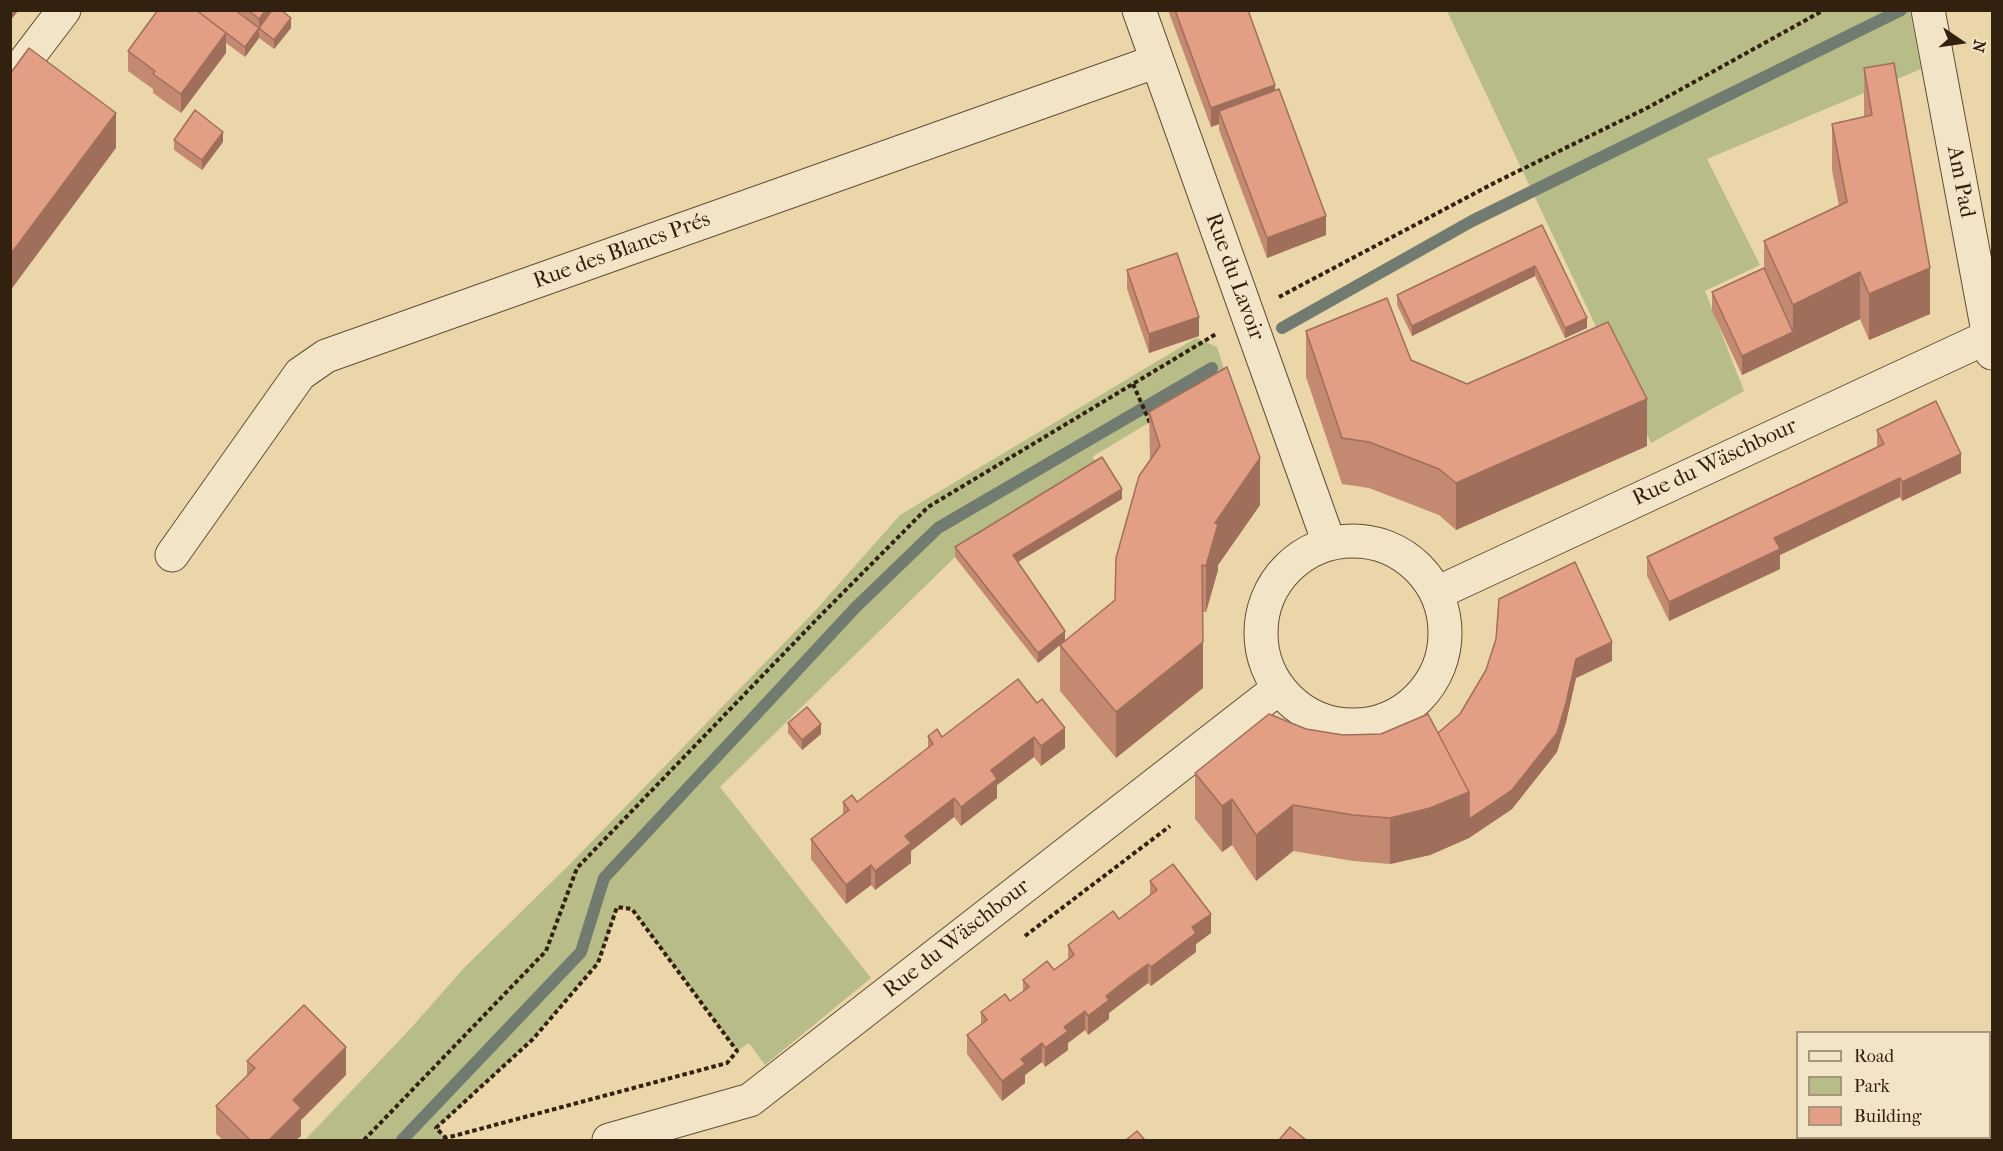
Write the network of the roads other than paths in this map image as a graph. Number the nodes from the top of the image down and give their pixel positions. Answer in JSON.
{"nodes":[{"id":1,"x":64,"y":10,"type":"edge"},
{"id":2,"x":1139,"y":10,"type":"edge"},
{"id":3,"x":1930,"y":20,"type":"edge"},
{"id":4,"x":1157,"y":61,"type":"junction"},
{"id":5,"x":10,"y":81,"type":"edge"},
{"id":6,"x":1991,"y":341,"type":"edge"},
{"id":7,"x":1329,"y":543,"type":"junction"},
{"id":8,"x":172,"y":555,"type":"dead end"},
{"id":9,"x":1437,"y":593,"type":"junction"},
{"id":10,"x":1279,"y":688,"type":"junction"},
{"id":11,"x":609,"y":1140,"type":"edge"}],
"edges":[{"from":1,"to":5,"type":"street"},
{"from":2,"to":4,"type":"street","name":"Rue du Lavoir"},
{"from":3,"to":6,"type":"street","name":"Am Pad"},
{"from":4,"to":7,"type":"street","name":"Rue du Lavoir"},
{"from":4,"to":8,"type":"street","name":"Rue des Blancs Prés"},
{"from":6,"to":9,"type":"street","name":"Rue du Wäschbour"},
{"from":7,"to":9,"type":"street"},
{"from":7,"to":10,"type":"street"},
{"from":9,"to":10,"type":"street"},
{"from":10,"to":11,"type":"street","name":"Rue du Wäschbour"}]}
